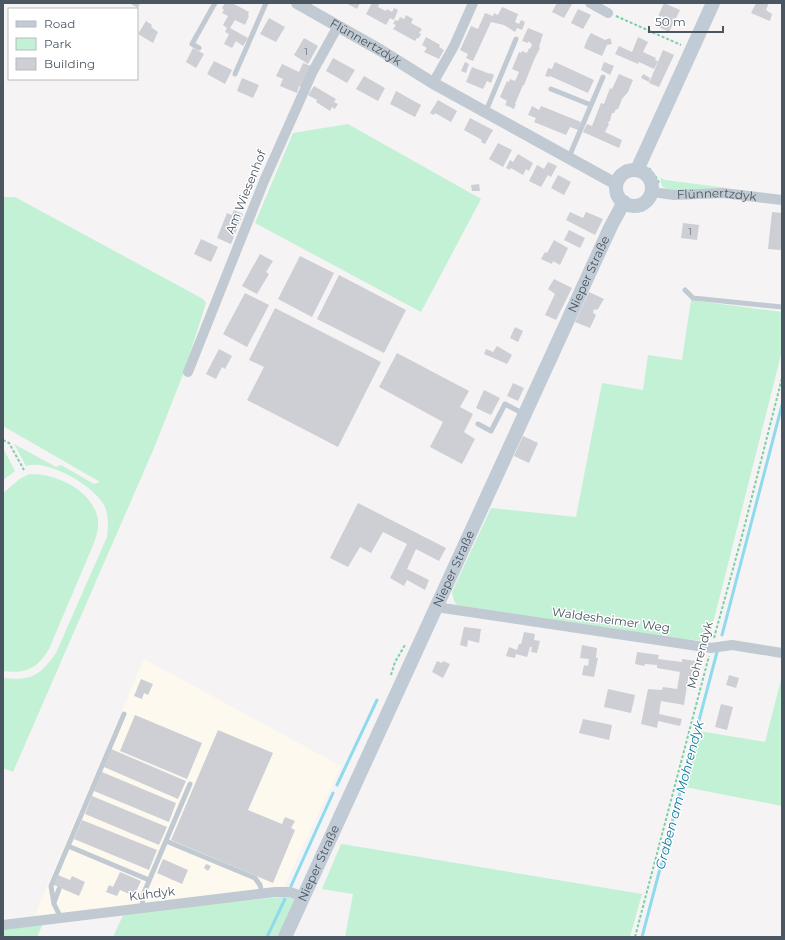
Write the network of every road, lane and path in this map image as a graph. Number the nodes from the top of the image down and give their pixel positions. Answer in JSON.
{"nodes":[{"id":1,"x":215,"y":3,"type":"edge"},
{"id":2,"x":266,"y":3,"type":"edge"},
{"id":3,"x":297,"y":3,"type":"edge"},
{"id":4,"x":473,"y":3,"type":"edge"},
{"id":5,"x":590,"y":3,"type":"edge"},
{"id":6,"x":713,"y":3,"type":"edge"},
{"id":7,"x":608,"y":13,"type":"joint"},
{"id":8,"x":338,"y":26,"type":"junction"},
{"id":9,"x":516,"y":39,"type":"dead end"},
{"id":10,"x":199,"y":48,"type":"dead end"},
{"id":11,"x":692,"y":49,"type":"junction"},
{"id":12,"x":235,"y":74,"type":"dead end"},
{"id":13,"x":604,"y":77,"type":"dead end"},
{"id":14,"x":433,"y":83,"type":"junction"},
{"id":15,"x":551,"y":89,"type":"dead end"},
{"id":16,"x":591,"y":105,"type":"junction"},
{"id":17,"x":485,"y":112,"type":"junction"},
{"id":18,"x":569,"y":158,"type":"junction"},
{"id":19,"x":638,"y":167,"type":"junction"},
{"id":20,"x":614,"y":183,"type":"junction"},
{"id":21,"x":655,"y":193,"type":"junction"},
{"id":22,"x":782,"y":200,"type":"edge"},
{"id":23,"x":622,"y":205,"type":"junction"},
{"id":24,"x":685,"y":290,"type":"dead end"},
{"id":25,"x":782,"y":307,"type":"edge"},
{"id":26,"x":188,"y":372,"type":"dead end"},
{"id":27,"x":782,"y":378,"type":"edge"},
{"id":28,"x":525,"y":414,"type":"junction"},
{"id":29,"x":478,"y":424,"type":"dead end"},
{"id":30,"x":3,"y":440,"type":"edge"},
{"id":31,"x":24,"y":470,"type":"dead end"},
{"id":32,"x":436,"y":607,"type":"junction"},
{"id":33,"x":711,"y":648,"type":"junction"},
{"id":34,"x":782,"y":653,"type":"edge"},
{"id":35,"x":124,"y":714,"type":"dead end"},
{"id":36,"x":190,"y":784,"type":"dead end"},
{"id":37,"x":166,"y":841,"type":"junction"},
{"id":38,"x":68,"y":846,"type":"junction"},
{"id":39,"x":149,"y":880,"type":"junction"},
{"id":40,"x":59,"y":889,"type":"dead end"},
{"id":41,"x":262,"y":893,"type":"junction"},
{"id":42,"x":304,"y":897,"type":"junction"},
{"id":43,"x":54,"y":904,"type":"junction"},
{"id":44,"x":142,"y":908,"type":"junction"},
{"id":45,"x":61,"y":918,"type":"junction"},
{"id":46,"x":3,"y":926,"type":"edge"},
{"id":47,"x":285,"y":937,"type":"edge"},
{"id":48,"x":635,"y":937,"type":"edge"}],
"edges":[{"from":1,"to":10,"type":"lane"},
{"from":2,"to":12,"type":"lane"},
{"from":3,"to":8,"type":"street","name":"Flünnertzdyk"},
{"from":4,"to":14,"type":"street"},
{"from":5,"to":7,"type":"street"},
{"from":6,"to":11,"type":"main road"},
{"from":7,"to":11,"type":"path"},
{"from":8,"to":14,"type":"street","name":"Flünnertzdyk"},
{"from":8,"to":26,"type":"street","name":"Am Wiesenhof"},
{"from":9,"to":17,"type":"lane"},
{"from":11,"to":19,"type":"main road"},
{"from":13,"to":16,"type":"lane"},
{"from":14,"to":17,"type":"street","name":"Flünnertzdyk"},
{"from":15,"to":16,"type":"lane"},
{"from":16,"to":18,"type":"lane"},
{"from":17,"to":18,"type":"street","name":"Flünnertzdyk"},
{"from":18,"to":20,"type":"street","name":"Flünnertzdyk"},
{"from":19,"to":20,"type":"main road"},
{"from":19,"to":20,"type":"path"},
{"from":19,"to":21,"type":"main road"},
{"from":19,"to":21,"type":"path"},
{"from":20,"to":23,"type":"main road"},
{"from":21,"to":22,"type":"street","name":"Flünnertzdyk"},
{"from":21,"to":23,"type":"main road"},
{"from":21,"to":23,"type":"path"},
{"from":23,"to":28,"type":"main road","name":"Nieper Straße"},
{"from":24,"to":25,"type":"lane"},
{"from":27,"to":33,"type":"path","name":"Mohrendyk"},
{"from":28,"to":29,"type":"lane"},
{"from":28,"to":32,"type":"main road","name":"Nieper Straße"},
{"from":30,"to":31,"type":"path"},
{"from":32,"to":33,"type":"street","name":"Waldesheimer Weg"},
{"from":32,"to":42,"type":"main road","name":"Nieper Straße"},
{"from":33,"to":34,"type":"street","name":"Waldesheimer Weg"},
{"from":33,"to":48,"type":"path","name":"Mohrendyk"},
{"from":35,"to":38,"type":"lane"},
{"from":36,"to":37,"type":"lane"},
{"from":37,"to":39,"type":"lane"},
{"from":37,"to":41,"type":"lane"},
{"from":38,"to":39,"type":"lane"},
{"from":38,"to":43,"type":"lane"},
{"from":39,"to":44,"type":"lane"},
{"from":40,"to":43,"type":"lane"},
{"from":41,"to":42,"type":"street","name":"Kuhdyk"},
{"from":41,"to":44,"type":"street","name":"Kuhdyk"},
{"from":42,"to":47,"type":"main road","name":"Nieper Straße"},
{"from":43,"to":45,"type":"lane"},
{"from":44,"to":45,"type":"street","name":"Kuhdyk"},
{"from":45,"to":46,"type":"street","name":"Kuhdyk"}]}
